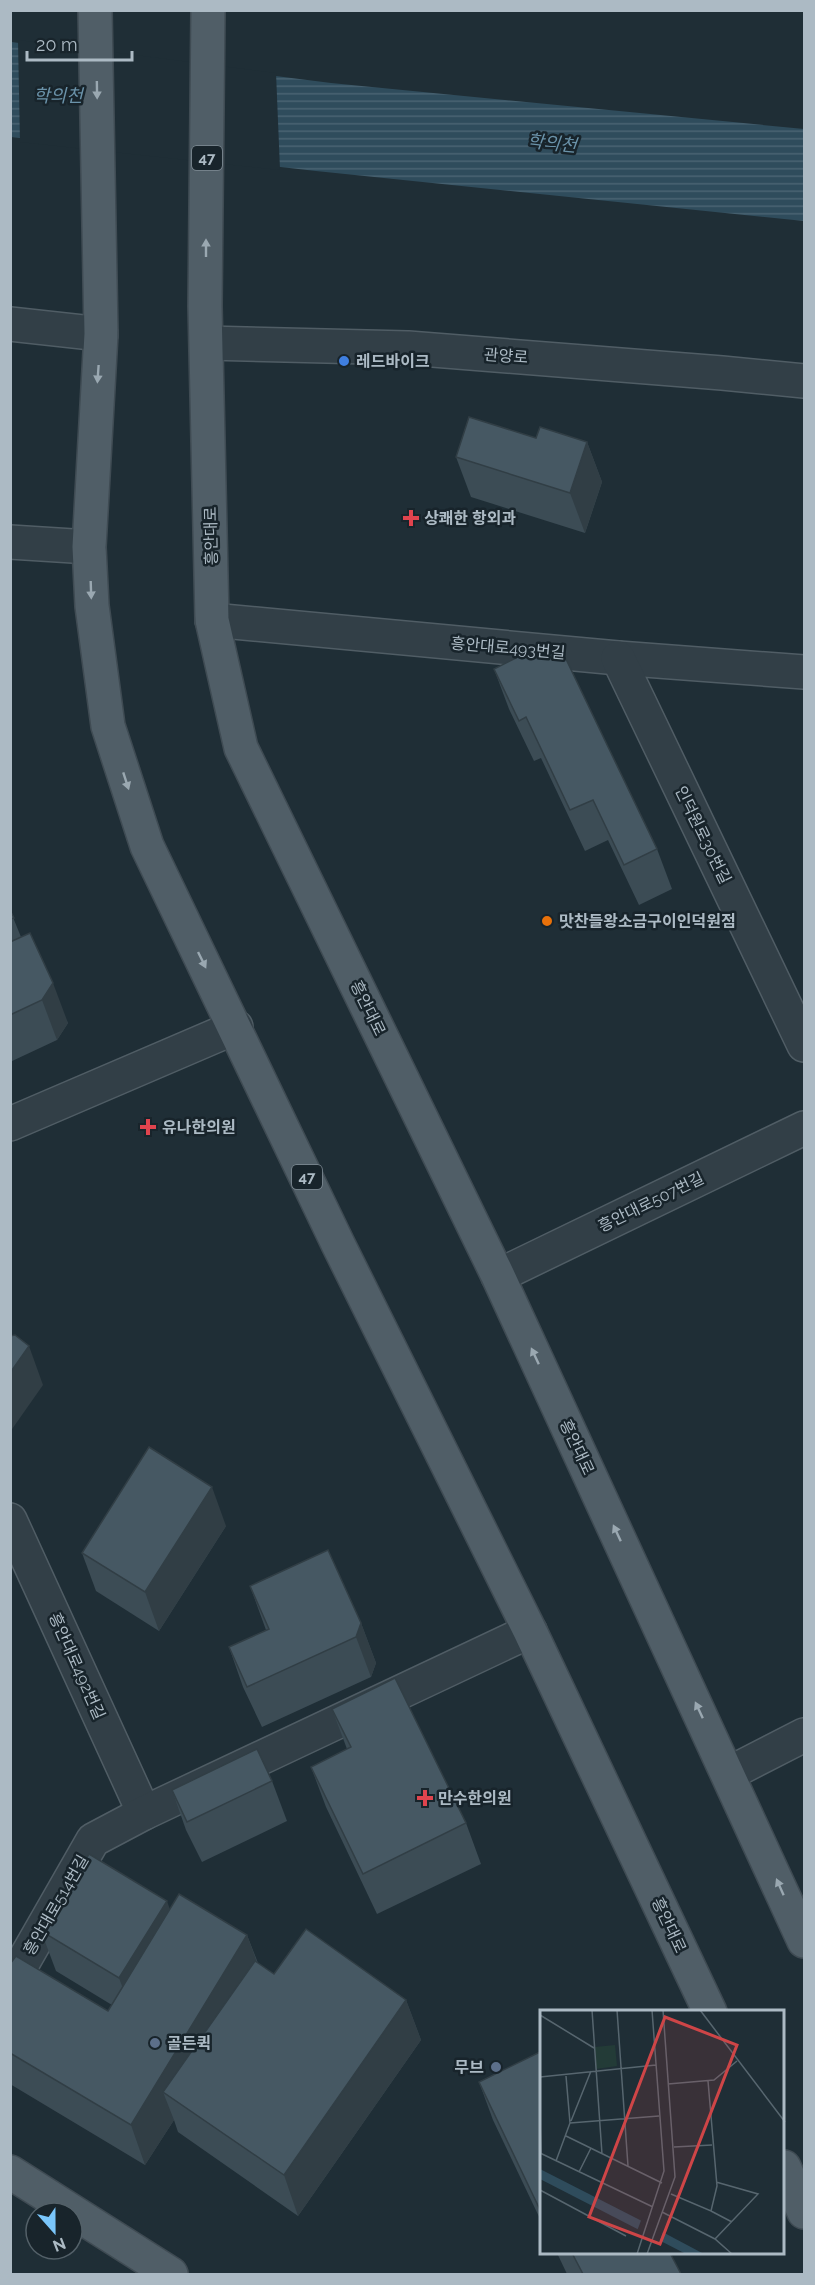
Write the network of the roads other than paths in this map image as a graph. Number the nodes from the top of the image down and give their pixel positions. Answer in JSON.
{"nodes":[{"id":1,"x":95,"y":10,"type":"edge"},
{"id":2,"x":208,"y":10,"type":"edge"},
{"id":3,"x":10,"y":324,"type":"edge"},
{"id":4,"x":100,"y":334,"type":"junction"},
{"id":5,"x":207,"y":343,"type":"junction"},
{"id":6,"x":804,"y":381,"type":"edge"},
{"id":7,"x":10,"y":542,"type":"edge"},
{"id":8,"x":89,"y":547,"type":"junction"},
{"id":9,"x":212,"y":620,"type":"junction"},
{"id":10,"x":618,"y":658,"type":"junction"},
{"id":11,"x":804,"y":672,"type":"edge"},
{"id":12,"x":236,"y":1027,"type":"junction"},
{"id":13,"x":804,"y":1045,"type":"edge"},
{"id":14,"x":10,"y":1124,"type":"edge"},
{"id":15,"x":804,"y":1128,"type":"edge"},
{"id":16,"x":498,"y":1276,"type":"junction"},
{"id":17,"x":10,"y":1520,"type":"edge"},
{"id":18,"x":530,"y":1631,"type":"junction"},
{"id":19,"x":804,"y":1735,"type":"edge"},
{"id":20,"x":729,"y":1773,"type":"junction"},
{"id":21,"x":144,"y":1813,"type":"junction"},
{"id":22,"x":804,"y":1941,"type":"edge"},
{"id":23,"x":10,"y":1985,"type":"edge"},
{"id":24,"x":709,"y":2010,"type":"edge"},
{"id":25,"x":785,"y":2171,"type":"edge"},
{"id":26,"x":10,"y":2172,"type":"edge"},
{"id":27,"x":804,"y":2212,"type":"edge"},
{"id":28,"x":171,"y":2274,"type":"edge"}],
"edges":[{"from":1,"to":4,"type":"main road","name":"흥안대로","number":"47","one_way":true},
{"from":5,"to":2,"type":"main road","name":"흥안대로","number":"47","one_way":true},
{"from":3,"to":4,"type":"street"},
{"from":4,"to":8,"type":"main road","name":"흥안대로","number":"47","one_way":true},
{"from":5,"to":6,"type":"street","name":"관양로"},
{"from":5,"to":9,"type":"main road","name":"흥안대로","number":"47"},
{"from":7,"to":8,"type":"street"},
{"from":8,"to":12,"type":"main road","name":"흥안대로","number":"47","one_way":true},
{"from":9,"to":10,"type":"street","name":"흥안대로493번길"},
{"from":9,"to":16,"type":"main road","name":"흥안대로","number":"47"},
{"from":10,"to":11,"type":"street","name":"흥안대로493번길"},
{"from":10,"to":13,"type":"street","name":"인덕원로30번길"},
{"from":12,"to":14,"type":"street"},
{"from":12,"to":18,"type":"main road","name":"흥안대로","number":"47"},
{"from":15,"to":16,"type":"street","name":"흥안대로507번길"},
{"from":20,"to":16,"type":"main road","name":"흥안대로","number":"47","one_way":true},
{"from":17,"to":21,"type":"street","name":"흥안대로492번길"},
{"from":18,"to":21,"type":"street","name":"흥안대로514번길"},
{"from":18,"to":24,"type":"main road","name":"흥안대로","number":"47"},
{"from":19,"to":20,"type":"street"},
{"from":22,"to":20,"type":"main road","name":"흥안대로","number":"47","one_way":true},
{"from":21,"to":23,"type":"street","name":"흥안대로514번길"},
{"from":25,"to":27,"type":"main road"},
{"from":26,"to":28,"type":"main road"}]}
